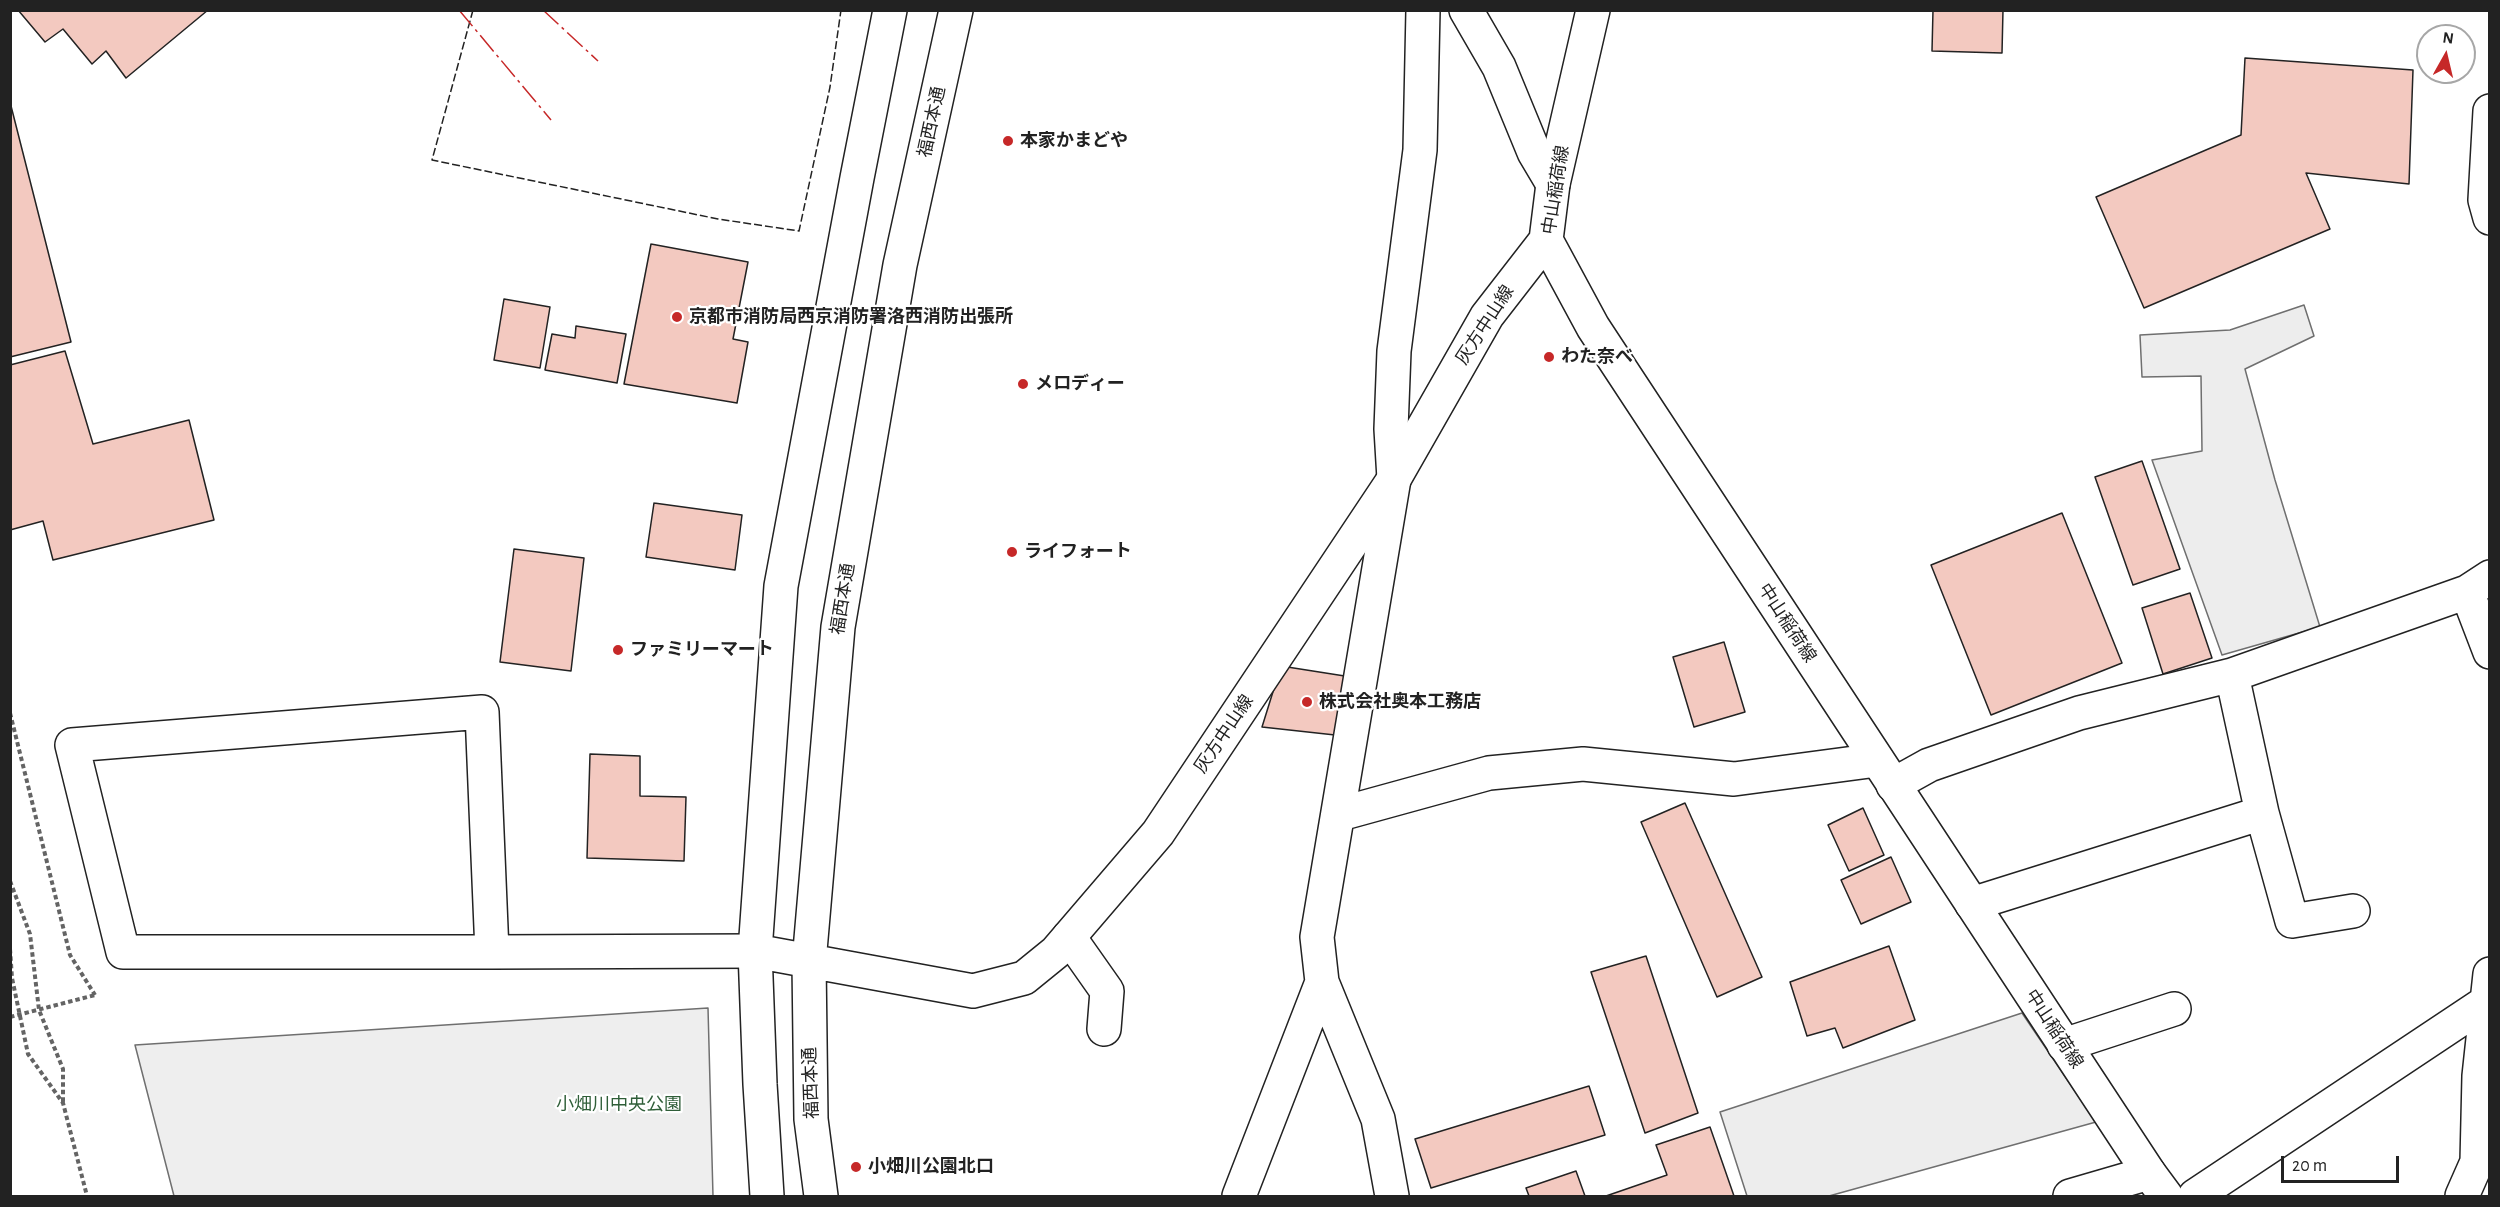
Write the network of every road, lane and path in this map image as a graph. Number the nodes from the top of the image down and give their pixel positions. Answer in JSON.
{"nodes":[{"id":1,"x":891,"y":10,"type":"edge"},
{"id":2,"x":956,"y":10,"type":"edge"},
{"id":3,"x":1424,"y":10,"type":"edge"},
{"id":4,"x":1466,"y":10,"type":"edge"},
{"id":5,"x":1593,"y":10,"type":"edge"},
{"id":6,"x":2490,"y":111,"type":"edge"},
{"id":7,"x":1553,"y":184,"type":"junction"},
{"id":8,"x":2490,"y":218,"type":"edge"},
{"id":9,"x":1546,"y":240,"type":"junction"},
{"id":10,"x":1394,"y":479,"type":"junction"},
{"id":11,"x":2478,"y":585,"type":"edge"},
{"id":12,"x":2490,"y":652,"type":"edge"},
{"id":13,"x":2232,"y":675,"type":"junction"},
{"id":14,"x":10,"y":713,"type":"edge"},
{"id":15,"x":1885,"y":772,"type":"junction"},
{"id":16,"x":2262,"y":813,"type":"junction"},
{"id":17,"x":1340,"y":814,"type":"junction"},
{"id":18,"x":10,"y":881,"type":"edge"},
{"id":19,"x":1972,"y":904,"type":"junction"},
{"id":20,"x":2353,"y":911,"type":"dead end"},
{"id":21,"x":1069,"y":938,"type":"junction"},
{"id":22,"x":10,"y":949,"type":"edge"},
{"id":23,"x":755,"y":951,"type":"junction"},
{"id":24,"x":492,"y":952,"type":"junction"},
{"id":25,"x":808,"y":962,"type":"junction"},
{"id":26,"x":1322,"y":982,"type":"junction"},
{"id":27,"x":2487,"y":988,"type":"edge"},
{"id":28,"x":2174,"y":1009,"type":"dead end"},
{"id":29,"x":39,"y":1010,"type":"junction"},
{"id":30,"x":10,"y":1017,"type":"edge"},
{"id":31,"x":1104,"y":1029,"type":"dead end"},
{"id":32,"x":2064,"y":1045,"type":"junction"},
{"id":33,"x":63,"y":1103,"type":"junction"},
{"id":34,"x":2157,"y":1185,"type":"edge"},
{"id":35,"x":87,"y":1197,"type":"edge"},
{"id":36,"x":767,"y":1197,"type":"edge"},
{"id":37,"x":821,"y":1197,"type":"edge"},
{"id":38,"x":1239,"y":1197,"type":"edge"},
{"id":39,"x":1392,"y":1197,"type":"edge"},
{"id":40,"x":2070,"y":1197,"type":"edge"},
{"id":41,"x":2195,"y":1197,"type":"edge"},
{"id":42,"x":2462,"y":1197,"type":"edge"}],
"edges":[{"from":1,"to":23,"type":"street"},
{"from":2,"to":25,"type":"street","name":"福西本通"},
{"from":3,"to":10,"type":"street"},
{"from":4,"to":7,"type":"street"},
{"from":5,"to":7,"type":"street","name":"中山稲荷線"},
{"from":6,"to":8,"type":"street"},
{"from":7,"to":9,"type":"street","name":"中山稲荷線"},
{"from":9,"to":10,"type":"street","name":"灰方中山線"},
{"from":9,"to":15,"type":"street","name":"中山稲荷線"},
{"from":10,"to":17,"type":"street"},
{"from":10,"to":21,"type":"street","name":"灰方中山線"},
{"from":11,"to":12,"type":"street"},
{"from":11,"to":13,"type":"street"},
{"from":13,"to":15,"type":"street"},
{"from":13,"to":16,"type":"street"},
{"from":14,"to":29,"type":"path","bridge":true},
{"from":15,"to":17,"type":"street"},
{"from":15,"to":19,"type":"street","name":"中山稲荷線"},
{"from":16,"to":19,"type":"street"},
{"from":16,"to":20,"type":"street"},
{"from":17,"to":26,"type":"street"},
{"from":18,"to":29,"type":"path"},
{"from":19,"to":32,"type":"street","name":"中山稲荷線"},
{"from":21,"to":25,"type":"street","name":"灰方中山線"},
{"from":21,"to":31,"type":"street"},
{"from":22,"to":33,"type":"path"},
{"from":23,"to":24,"type":"street","name":"灰方中山線"},
{"from":23,"to":25,"type":"street","name":"灰方中山線"},
{"from":23,"to":36,"type":"street"},
{"from":24,"to":24,"type":"street","name":"灰方中山線"},
{"from":25,"to":37,"type":"street","name":"福西本通"},
{"from":26,"to":38,"type":"street"},
{"from":26,"to":39,"type":"street"},
{"from":27,"to":41,"type":"street"},
{"from":27,"to":42,"type":"street"},
{"from":28,"to":32,"type":"street"},
{"from":29,"to":30,"type":"path","bridge":true},
{"from":29,"to":33,"type":"path"},
{"from":32,"to":34,"type":"street","name":"中山稲荷線"},
{"from":33,"to":35,"type":"path"},
{"from":34,"to":40,"type":"street"}]}
